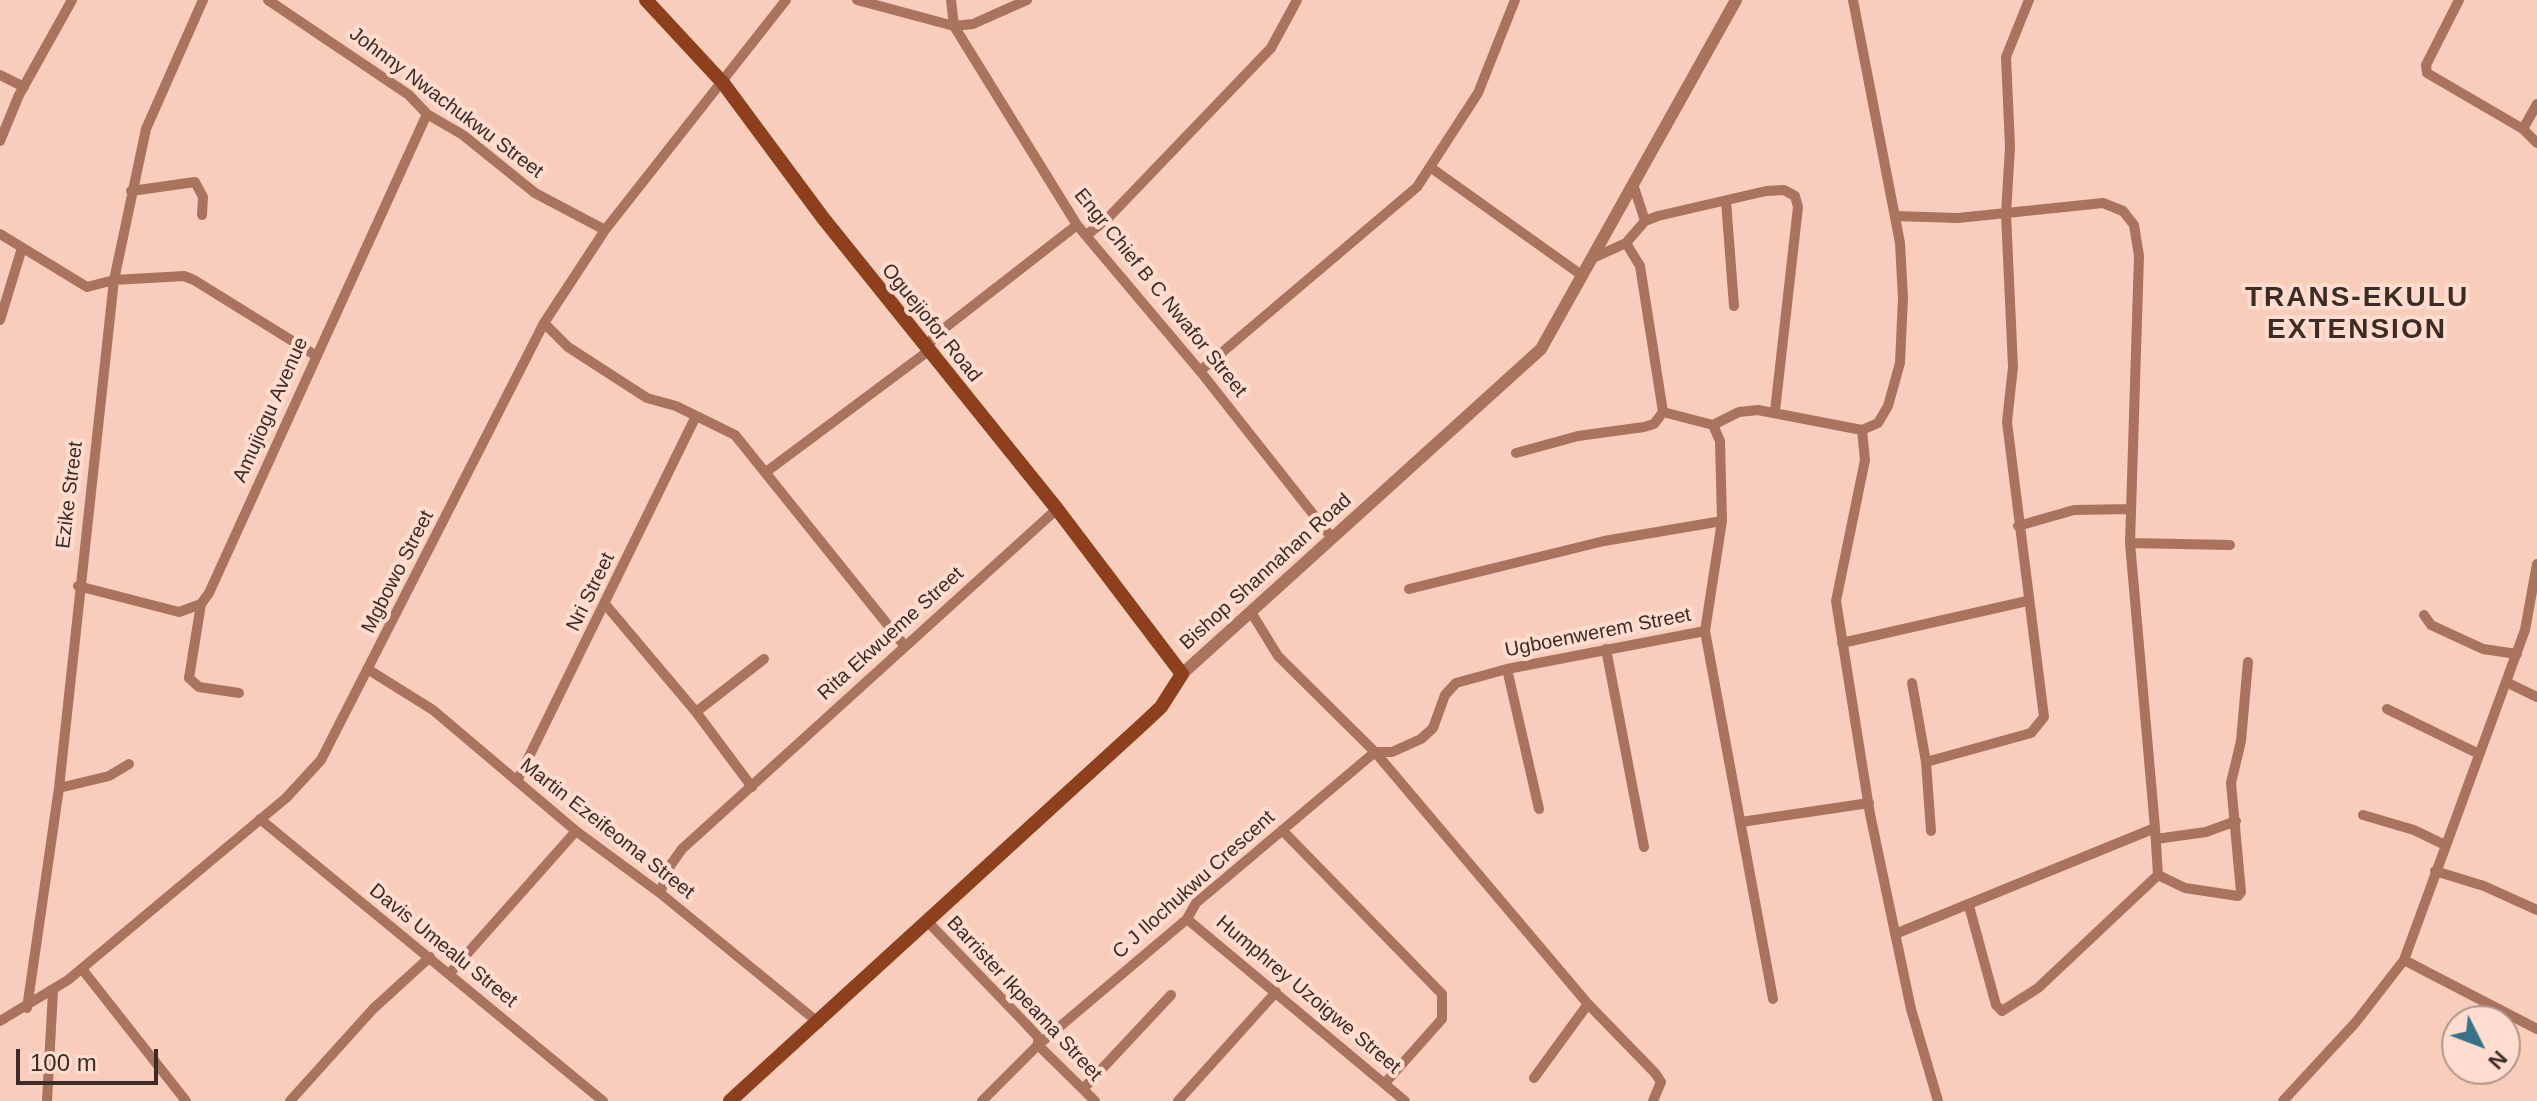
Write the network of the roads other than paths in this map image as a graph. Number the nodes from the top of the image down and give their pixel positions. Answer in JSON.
{"nodes":[{"id":1,"x":72,"y":0,"type":"edge"},
{"id":2,"x":203,"y":0,"type":"edge"},
{"id":3,"x":268,"y":0,"type":"edge"},
{"id":4,"x":646,"y":0,"type":"edge"},
{"id":5,"x":786,"y":0,"type":"edge"},
{"id":6,"x":857,"y":0,"type":"edge"},
{"id":7,"x":951,"y":0,"type":"edge"},
{"id":8,"x":1027,"y":0,"type":"edge"},
{"id":9,"x":1297,"y":0,"type":"edge"},
{"id":10,"x":1515,"y":0,"type":"edge"},
{"id":11,"x":1736,"y":0,"type":"edge"},
{"id":12,"x":1853,"y":0,"type":"edge"},
{"id":13,"x":2029,"y":0,"type":"edge"},
{"id":14,"x":2459,"y":0,"type":"edge"},
{"id":15,"x":954,"y":26,"type":"junction"},
{"id":16,"x":0,"y":75,"type":"edge"},
{"id":17,"x":723,"y":83,"type":"junction"},
{"id":18,"x":24,"y":87,"type":"junction"},
{"id":19,"x":2537,"y":104,"type":"edge"},
{"id":20,"x":427,"y":114,"type":"junction"},
{"id":21,"x":2523,"y":129,"type":"junction"},
{"id":22,"x":0,"y":141,"type":"edge"},
{"id":23,"x":2537,"y":143,"type":"edge"},
{"id":24,"x":1430,"y":167,"type":"junction"},
{"id":25,"x":1633,"y":184,"type":"junction"},
{"id":26,"x":131,"y":191,"type":"junction"},
{"id":27,"x":1726,"y":201,"type":"junction"},
{"id":28,"x":2006,"y":214,"type":"junction"},
{"id":29,"x":202,"y":215,"type":"dead end"},
{"id":30,"x":1895,"y":216,"type":"junction"},
{"id":31,"x":1645,"y":221,"type":"junction"},
{"id":32,"x":1077,"y":225,"type":"junction"},
{"id":33,"x":605,"y":230,"type":"junction"},
{"id":34,"x":0,"y":234,"type":"edge"},
{"id":35,"x":1088,"y":234,"type":"junction"},
{"id":36,"x":1626,"y":243,"type":"junction"},
{"id":37,"x":22,"y":248,"type":"junction"},
{"id":38,"x":1591,"y":259,"type":"junction"},
{"id":39,"x":1580,"y":274,"type":"junction"},
{"id":40,"x":114,"y":280,"type":"junction"},
{"id":41,"x":1734,"y":306,"type":"dead end"},
{"id":42,"x":0,"y":320,"type":"edge"},
{"id":43,"x":544,"y":323,"type":"junction"},
{"id":44,"x":927,"y":352,"type":"junction"},
{"id":45,"x":315,"y":355,"type":"junction"},
{"id":46,"x":1200,"y":371,"type":"junction"},
{"id":47,"x":1775,"y":411,"type":"junction"},
{"id":48,"x":1663,"y":412,"type":"junction"},
{"id":49,"x":695,"y":418,"type":"junction"},
{"id":50,"x":1713,"y":425,"type":"junction"},
{"id":51,"x":1862,"y":430,"type":"junction"},
{"id":52,"x":1516,"y":453,"type":"dead end"},
{"id":53,"x":766,"y":472,"type":"junction"},
{"id":54,"x":1057,"y":509,"type":"junction"},
{"id":55,"x":2131,"y":509,"type":"junction"},
{"id":56,"x":1722,"y":521,"type":"junction"},
{"id":57,"x":2018,"y":526,"type":"junction"},
{"id":58,"x":1329,"y":536,"type":"junction"},
{"id":59,"x":2130,"y":543,"type":"junction"},
{"id":60,"x":2230,"y":545,"type":"dead end"},
{"id":61,"x":2537,"y":564,"type":"edge"},
{"id":62,"x":78,"y":586,"type":"junction"},
{"id":63,"x":1409,"y":589,"type":"dead end"},
{"id":64,"x":2535,"y":590,"type":"edge"},
{"id":65,"x":2027,"y":601,"type":"junction"},
{"id":66,"x":201,"y":604,"type":"junction"},
{"id":67,"x":605,"y":604,"type":"junction"},
{"id":68,"x":1251,"y":612,"type":"junction"},
{"id":69,"x":2424,"y":615,"type":"dead end"},
{"id":70,"x":1705,"y":631,"type":"junction"},
{"id":71,"x":1842,"y":643,"type":"junction"},
{"id":72,"x":904,"y":645,"type":"junction"},
{"id":73,"x":1606,"y":649,"type":"junction"},
{"id":74,"x":2517,"y":654,"type":"junction"},
{"id":75,"x":764,"y":659,"type":"dead end"},
{"id":76,"x":2248,"y":662,"type":"dead end"},
{"id":77,"x":1507,"y":669,"type":"junction"},
{"id":78,"x":369,"y":670,"type":"junction"},
{"id":79,"x":1182,"y":674,"type":"junction"},
{"id":80,"x":2506,"y":682,"type":"junction"},
{"id":81,"x":1912,"y":683,"type":"dead end"},
{"id":82,"x":239,"y":693,"type":"dead end"},
{"id":83,"x":2537,"y":697,"type":"edge"},
{"id":84,"x":2387,"y":709,"type":"dead end"},
{"id":85,"x":696,"y":712,"type":"junction"},
{"id":86,"x":1375,"y":752,"type":"junction"},
{"id":87,"x":2479,"y":754,"type":"junction"},
{"id":88,"x":1926,"y":762,"type":"junction"},
{"id":89,"x":129,"y":764,"type":"dead end"},
{"id":90,"x":517,"y":781,"type":"junction"},
{"id":91,"x":752,"y":787,"type":"junction"},
{"id":92,"x":59,"y":788,"type":"junction"},
{"id":93,"x":1869,"y":803,"type":"junction"},
{"id":94,"x":1539,"y":809,"type":"dead end"},
{"id":95,"x":2363,"y":815,"type":"dead end"},
{"id":96,"x":260,"y":819,"type":"junction"},
{"id":97,"x":2236,"y":821,"type":"junction"},
{"id":98,"x":1741,"y":822,"type":"junction"},
{"id":99,"x":1282,"y":830,"type":"junction"},
{"id":100,"x":576,"y":831,"type":"junction"},
{"id":101,"x":1931,"y":831,"type":"dead end"},
{"id":102,"x":2155,"y":833,"type":"junction"},
{"id":103,"x":2445,"y":845,"type":"junction"},
{"id":104,"x":1644,"y":847,"type":"dead end"},
{"id":105,"x":2435,"y":871,"type":"junction"},
{"id":106,"x":2158,"y":875,"type":"junction"},
{"id":107,"x":660,"y":893,"type":"junction"},
{"id":108,"x":2537,"y":896,"type":"edge"},
{"id":109,"x":1969,"y":906,"type":"junction"},
{"id":110,"x":2534,"y":909,"type":"edge"},
{"id":111,"x":1187,"y":919,"type":"junction"},
{"id":112,"x":928,"y":922,"type":"junction"},
{"id":113,"x":1895,"y":934,"type":"junction"},
{"id":114,"x":430,"y":957,"type":"junction"},
{"id":115,"x":2404,"y":960,"type":"junction"},
{"id":116,"x":82,"y":969,"type":"junction"},
{"id":117,"x":450,"y":973,"type":"junction"},
{"id":118,"x":53,"y":991,"type":"junction"},
{"id":119,"x":1276,"y":992,"type":"junction"},
{"id":120,"x":1171,"y":995,"type":"dead end"},
{"id":121,"x":1773,"y":999,"type":"dead end"},
{"id":122,"x":1588,"y":1004,"type":"junction"},
{"id":123,"x":27,"y":1008,"type":"junction"},
{"id":124,"x":0,"y":1021,"type":"edge"},
{"id":125,"x":819,"y":1023,"type":"junction"},
{"id":126,"x":2537,"y":1029,"type":"edge"},
{"id":127,"x":1038,"y":1045,"type":"junction"},
{"id":128,"x":1534,"y":1078,"type":"dead end"},
{"id":129,"x":1386,"y":1082,"type":"junction"},
{"id":130,"x":1083,"y":1089,"type":"junction"},
{"id":131,"x":47,"y":1101,"type":"edge"},
{"id":132,"x":186,"y":1101,"type":"edge"},
{"id":133,"x":290,"y":1101,"type":"edge"},
{"id":134,"x":603,"y":1101,"type":"edge"},
{"id":135,"x":730,"y":1101,"type":"edge"},
{"id":136,"x":982,"y":1101,"type":"edge"},
{"id":137,"x":1095,"y":1101,"type":"edge"},
{"id":138,"x":1178,"y":1101,"type":"edge"},
{"id":139,"x":1405,"y":1101,"type":"edge"},
{"id":140,"x":1653,"y":1101,"type":"edge"},
{"id":141,"x":1938,"y":1101,"type":"edge"},
{"id":142,"x":2283,"y":1101,"type":"edge"}],
"edges":[{"from":1,"to":18,"type":"street"},
{"from":2,"to":26,"type":"street","name":"Ezike Street"},
{"from":3,"to":20,"type":"street","name":"Johnny Nwachukwu Street"},
{"from":4,"to":17,"type":"main road","name":"Oguejiofor Road"},
{"from":5,"to":17,"type":"street","name":"Mgbowo Street"},
{"from":6,"to":15,"type":"street"},
{"from":7,"to":15,"type":"street"},
{"from":8,"to":15,"type":"street"},
{"from":9,"to":35,"type":"street"},
{"from":10,"to":24,"type":"street"},
{"from":11,"to":25,"type":"street","name":"Bishop Shannahan Road"},
{"from":12,"to":30,"type":"street"},
{"from":13,"to":28,"type":"street"},
{"from":14,"to":21,"type":"street"},
{"from":15,"to":32,"type":"street","name":"Engr Chief B C Nwafor Street"},
{"from":16,"to":18,"type":"street"},
{"from":17,"to":33,"type":"street","name":"Mgbowo Street"},
{"from":17,"to":44,"type":"main road","name":"Oguejiofor Road"},
{"from":18,"to":22,"type":"street"},
{"from":19,"to":21,"type":"street"},
{"from":20,"to":33,"type":"street","name":"Johnny Nwachukwu Street"},
{"from":20,"to":45,"type":"street","name":"Amujiogu Avenue"},
{"from":21,"to":23,"type":"street"},
{"from":24,"to":39,"type":"street"},
{"from":24,"to":46,"type":"street"},
{"from":25,"to":31,"type":"street"},
{"from":25,"to":38,"type":"street","name":"Bishop Shannahan Road"},
{"from":26,"to":29,"type":"street"},
{"from":26,"to":40,"type":"street","name":"Ezike Street"},
{"from":27,"to":31,"type":"street"},
{"from":27,"to":41,"type":"street"},
{"from":27,"to":47,"type":"street"},
{"from":28,"to":30,"type":"street"},
{"from":28,"to":55,"type":"street"},
{"from":28,"to":57,"type":"street"},
{"from":30,"to":51,"type":"street"},
{"from":31,"to":36,"type":"street"},
{"from":32,"to":35,"type":"street","name":"Engr Chief B C Nwafor Street"},
{"from":32,"to":44,"type":"street"},
{"from":33,"to":43,"type":"street","name":"Mgbowo Street"},
{"from":34,"to":37,"type":"street"},
{"from":35,"to":46,"type":"street","name":"Engr Chief B C Nwafor Street"},
{"from":36,"to":38,"type":"street"},
{"from":36,"to":48,"type":"street"},
{"from":37,"to":40,"type":"street"},
{"from":37,"to":42,"type":"street"},
{"from":38,"to":39,"type":"street","name":"Bishop Shannahan Road"},
{"from":39,"to":58,"type":"street","name":"Bishop Shannahan Road"},
{"from":40,"to":45,"type":"street"},
{"from":40,"to":62,"type":"street","name":"Ezike Street"},
{"from":43,"to":49,"type":"street"},
{"from":43,"to":78,"type":"street","name":"Mgbowo Street"},
{"from":44,"to":53,"type":"street"},
{"from":44,"to":54,"type":"main road","name":"Oguejiofor Road"},
{"from":45,"to":66,"type":"street","name":"Amujiogu Avenue"},
{"from":46,"to":58,"type":"street","name":"Engr Chief B C Nwafor Street"},
{"from":47,"to":50,"type":"street"},
{"from":47,"to":51,"type":"street"},
{"from":48,"to":50,"type":"street"},
{"from":48,"to":52,"type":"street"},
{"from":49,"to":53,"type":"street"},
{"from":49,"to":67,"type":"street","name":"Nri Street"},
{"from":50,"to":56,"type":"street","name":"Ugboenwerem Street"},
{"from":51,"to":71,"type":"street"},
{"from":53,"to":72,"type":"street"},
{"from":54,"to":72,"type":"street","name":"Rita Ekwueme Street"},
{"from":54,"to":79,"type":"main road","name":"Oguejiofor Road"},
{"from":55,"to":57,"type":"street"},
{"from":55,"to":59,"type":"street"},
{"from":56,"to":63,"type":"street"},
{"from":56,"to":70,"type":"street","name":"Ugboenwerem Street"},
{"from":57,"to":65,"type":"street"},
{"from":58,"to":68,"type":"street","name":"Bishop Shannahan Road"},
{"from":59,"to":60,"type":"street"},
{"from":59,"to":102,"type":"street"},
{"from":61,"to":64,"type":"street"},
{"from":62,"to":66,"type":"street"},
{"from":62,"to":92,"type":"street","name":"Ezike Street"},
{"from":64,"to":74,"type":"street"},
{"from":65,"to":71,"type":"street"},
{"from":65,"to":88,"type":"street"},
{"from":66,"to":82,"type":"street","name":"Amujiogu Avenue"},
{"from":67,"to":85,"type":"street"},
{"from":67,"to":90,"type":"street","name":"Nri Street"},
{"from":68,"to":79,"type":"street","name":"Bishop Shannahan Road"},
{"from":68,"to":86,"type":"street"},
{"from":69,"to":74,"type":"street"},
{"from":70,"to":73,"type":"street","name":"Ugboenwerem Street"},
{"from":70,"to":98,"type":"street"},
{"from":71,"to":93,"type":"street"},
{"from":72,"to":91,"type":"street","name":"Rita Ekwueme Street"},
{"from":73,"to":77,"type":"street","name":"Ugboenwerem Street"},
{"from":73,"to":104,"type":"street"},
{"from":74,"to":80,"type":"street"},
{"from":75,"to":85,"type":"street"},
{"from":76,"to":97,"type":"street"},
{"from":77,"to":86,"type":"street","name":"Ugboenwerem Street"},
{"from":77,"to":94,"type":"street"},
{"from":78,"to":90,"type":"street","name":"Martin Ezeifeoma Street"},
{"from":78,"to":96,"type":"street","name":"Mgbowo Street"},
{"from":79,"to":112,"type":"main road","name":"Bishop Shannahan Road"},
{"from":80,"to":83,"type":"street"},
{"from":80,"to":87,"type":"street"},
{"from":81,"to":88,"type":"street"},
{"from":84,"to":87,"type":"street"},
{"from":85,"to":91,"type":"street"},
{"from":86,"to":99,"type":"street","name":"C J Ilochukwu Crescent"},
{"from":86,"to":122,"type":"street"},
{"from":87,"to":103,"type":"street"},
{"from":88,"to":101,"type":"street"},
{"from":89,"to":92,"type":"street"},
{"from":90,"to":100,"type":"street","name":"Martin Ezeifeoma Street"},
{"from":91,"to":107,"type":"street","name":"Rita Ekwueme Street"},
{"from":92,"to":123,"type":"street","name":"Ezike Street"},
{"from":93,"to":98,"type":"street"},
{"from":93,"to":113,"type":"street"},
{"from":95,"to":103,"type":"street"},
{"from":96,"to":114,"type":"street","name":"Davis Umealu Street"},
{"from":96,"to":116,"type":"street","name":"Mgbowo Street"},
{"from":97,"to":102,"type":"street"},
{"from":97,"to":106,"type":"street"},
{"from":98,"to":121,"type":"street"},
{"from":99,"to":111,"type":"street","name":"C J Ilochukwu Crescent"},
{"from":99,"to":129,"type":"street"},
{"from":100,"to":107,"type":"street","name":"Martin Ezeifeoma Street"},
{"from":100,"to":117,"type":"street"},
{"from":102,"to":106,"type":"street"},
{"from":102,"to":109,"type":"street"},
{"from":103,"to":105,"type":"street"},
{"from":105,"to":110,"type":"street"},
{"from":105,"to":115,"type":"street"},
{"from":106,"to":109,"type":"street"},
{"from":107,"to":125,"type":"street","name":"Martin Ezeifeoma Street"},
{"from":108,"to":110,"type":"street"},
{"from":109,"to":113,"type":"street"},
{"from":111,"to":119,"type":"street","name":"Humphrey Uzoigwe Street"},
{"from":111,"to":127,"type":"street","name":"C J Ilochukwu Crescent"},
{"from":112,"to":125,"type":"main road","name":"Bishop Shannahan Road"},
{"from":112,"to":127,"type":"street","name":"Barrister Ikpeama Street"},
{"from":113,"to":141,"type":"street"},
{"from":114,"to":117,"type":"street","name":"Davis Umealu Street"},
{"from":114,"to":133,"type":"street"},
{"from":115,"to":126,"type":"street"},
{"from":115,"to":142,"type":"street"},
{"from":116,"to":118,"type":"street","name":"Mgbowo Street"},
{"from":116,"to":132,"type":"street"},
{"from":117,"to":134,"type":"street","name":"Davis Umealu Street"},
{"from":118,"to":123,"type":"street","name":"Mgbowo Street"},
{"from":118,"to":131,"type":"street"},
{"from":119,"to":129,"type":"street","name":"Humphrey Uzoigwe Street"},
{"from":119,"to":138,"type":"street"},
{"from":120,"to":130,"type":"street"},
{"from":122,"to":128,"type":"street"},
{"from":122,"to":140,"type":"street"},
{"from":123,"to":124,"type":"street","name":"Mgbowo Street"},
{"from":125,"to":135,"type":"main road","name":"Bishop Shannahan Road"},
{"from":127,"to":130,"type":"street","name":"Barrister Ikpeama Street"},
{"from":127,"to":136,"type":"street","name":"C J Ilochukwu Crescent"},
{"from":129,"to":139,"type":"street","name":"Humphrey Uzoigwe Street"},
{"from":130,"to":137,"type":"street","name":"Barrister Ikpeama Street"}]}
